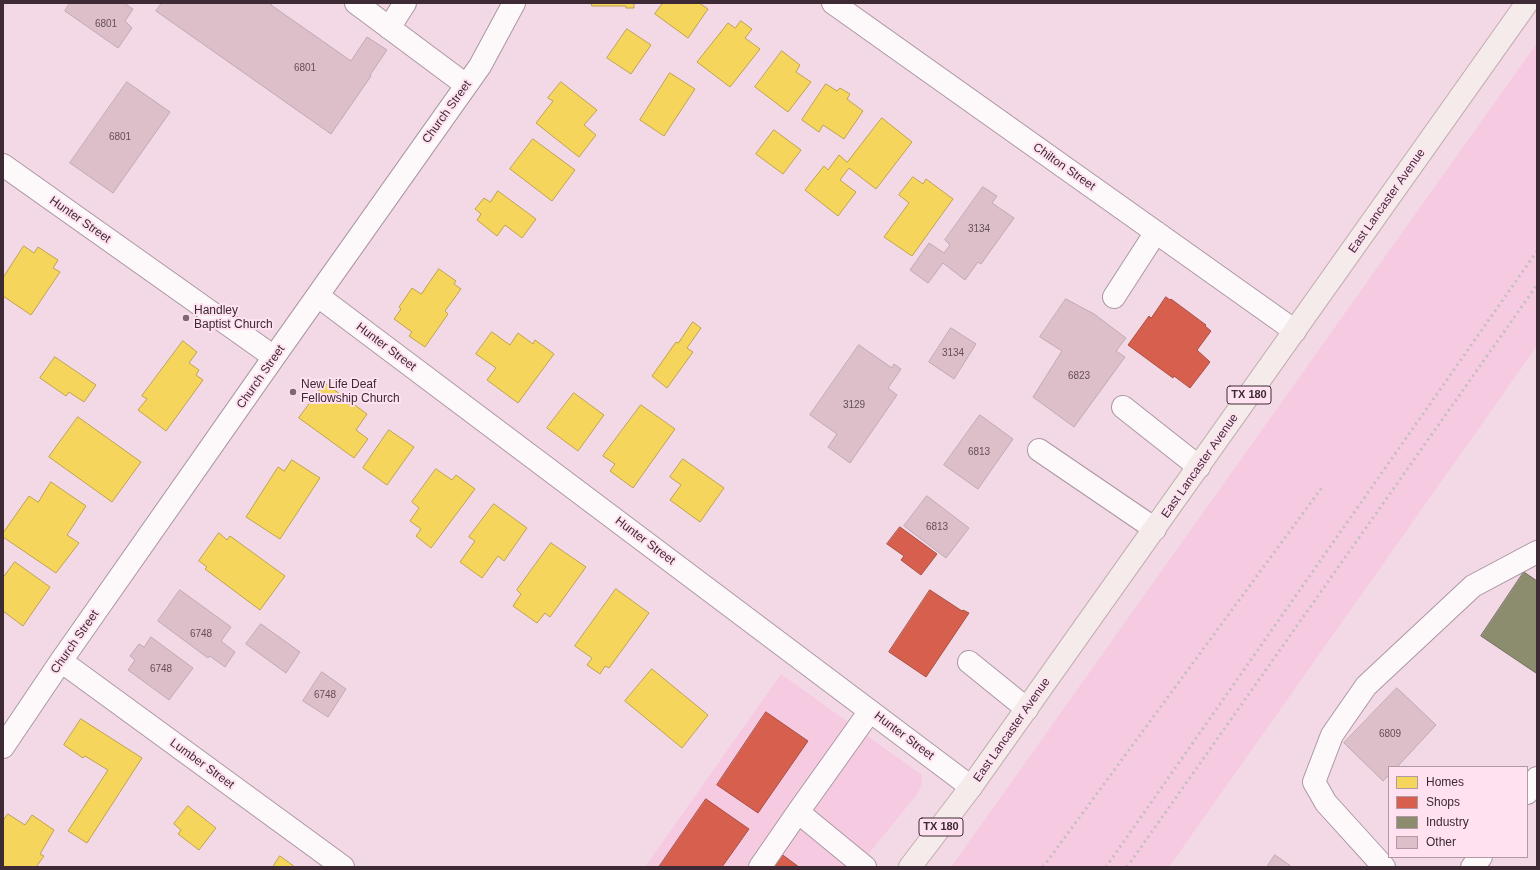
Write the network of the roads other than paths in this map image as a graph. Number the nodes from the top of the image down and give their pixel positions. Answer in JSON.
{"nodes":[{"id":1,"x":356,"y":3,"type":"edge"},
{"id":2,"x":405,"y":3,"type":"edge"},
{"id":3,"x":514,"y":3,"type":"edge"},
{"id":4,"x":833,"y":3,"type":"edge"},
{"id":5,"x":1527,"y":3,"type":"edge"},
{"id":6,"x":389,"y":28,"type":"junction"},
{"id":7,"x":466,"y":85,"type":"junction"},
{"id":8,"x":3,"y":165,"type":"edge"},
{"id":9,"x":1156,"y":232,"type":"junction"},
{"id":10,"x":318,"y":296,"type":"junction"},
{"id":11,"x":1114,"y":297,"type":"dead end"},
{"id":12,"x":1295,"y":331,"type":"junction"},
{"id":13,"x":274,"y":357,"type":"junction"},
{"id":14,"x":1123,"y":407,"type":"dead end"},
{"id":15,"x":1039,"y":450,"type":"dead end"},
{"id":16,"x":1199,"y":467,"type":"junction"},
{"id":17,"x":1155,"y":529,"type":"junction"},
{"id":18,"x":1537,"y":552,"type":"edge"},
{"id":19,"x":61,"y":662,"type":"junction"},
{"id":20,"x":969,"y":662,"type":"dead end"},
{"id":21,"x":1027,"y":709,"type":"junction"},
{"id":22,"x":870,"y":711,"type":"junction"},
{"id":23,"x":3,"y":748,"type":"edge"},
{"id":24,"x":1537,"y":778,"type":"edge"},
{"id":25,"x":972,"y":787,"type":"junction"},
{"id":26,"x":1528,"y":792,"type":"edge"},
{"id":27,"x":798,"y":812,"type":"junction"},
{"id":28,"x":1480,"y":858,"type":"edge"},
{"id":29,"x":343,"y":867,"type":"edge"},
{"id":30,"x":760,"y":867,"type":"edge"},
{"id":31,"x":865,"y":867,"type":"edge"},
{"id":32,"x":910,"y":867,"type":"edge"},
{"id":33,"x":1384,"y":867,"type":"edge"},
{"id":34,"x":1472,"y":867,"type":"edge"}],
"edges":[{"from":1,"to":6,"type":"street"},
{"from":2,"to":6,"type":"street"},
{"from":3,"to":7,"type":"street","name":"Church Street"},
{"from":4,"to":9,"type":"street","name":"Chilton Street"},
{"from":5,"to":12,"type":"main road","name":"East Lancaster Avenue","number":"TX 180"},
{"from":6,"to":7,"type":"street"},
{"from":7,"to":10,"type":"street","name":"Church Street"},
{"from":8,"to":13,"type":"street","name":"Hunter Street"},
{"from":9,"to":11,"type":"street"},
{"from":9,"to":12,"type":"street","name":"Chilton Street"},
{"from":10,"to":13,"type":"street","name":"Church Street"},
{"from":10,"to":22,"type":"street","name":"Hunter Street"},
{"from":12,"to":16,"type":"main road","name":"East Lancaster Avenue","number":"TX 180"},
{"from":13,"to":19,"type":"street","name":"Church Street"},
{"from":14,"to":16,"type":"street"},
{"from":15,"to":17,"type":"street"},
{"from":16,"to":17,"type":"main road","name":"East Lancaster Avenue","number":"TX 180"},
{"from":17,"to":21,"type":"main road","name":"East Lancaster Avenue","number":"TX 180"},
{"from":18,"to":33,"type":"street"},
{"from":19,"to":23,"type":"street","name":"Church Street"},
{"from":19,"to":29,"type":"street","name":"Lumber Street"},
{"from":20,"to":21,"type":"street"},
{"from":21,"to":25,"type":"main road","name":"East Lancaster Avenue","number":"TX 180"},
{"from":22,"to":25,"type":"street","name":"Hunter Street"},
{"from":22,"to":27,"type":"street"},
{"from":24,"to":26,"type":"street"},
{"from":25,"to":32,"type":"main road","name":"East Lancaster Avenue","number":"TX 180"},
{"from":27,"to":30,"type":"street"},
{"from":27,"to":31,"type":"street"},
{"from":28,"to":34,"type":"street"}]}
